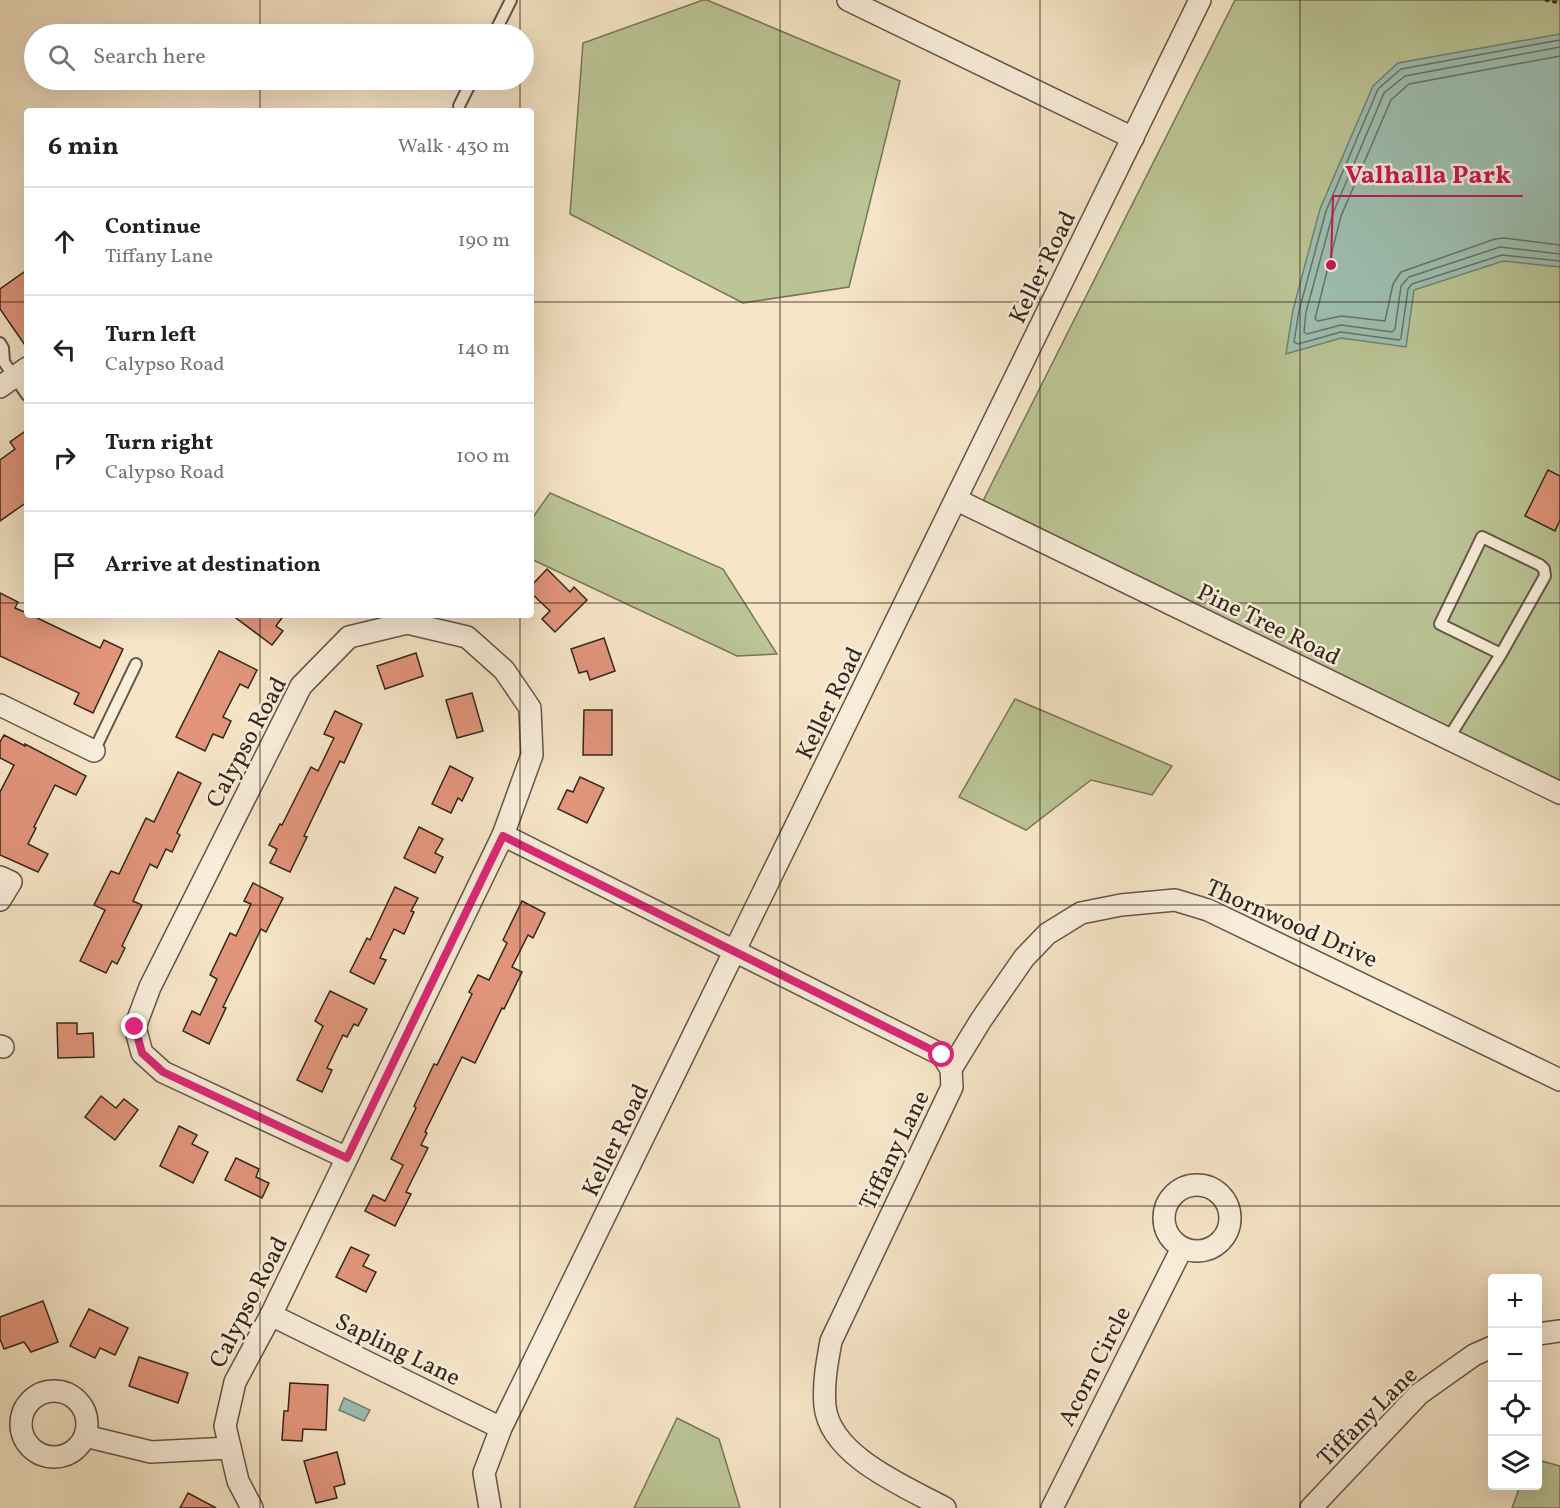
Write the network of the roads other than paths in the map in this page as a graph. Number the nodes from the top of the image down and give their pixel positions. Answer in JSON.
{"nodes":[{"id":1,"x":511,"y":0,"type":"edge"},
{"id":2,"x":848,"y":0,"type":"edge"},
{"id":3,"x":1200,"y":0,"type":"edge"},
{"id":4,"x":499,"y":24,"type":"edge"},
{"id":5,"x":467,"y":90,"type":"edge"},
{"id":6,"x":459,"y":106,"type":"dead end"},
{"id":7,"x":1132,"y":138,"type":"junction"},
{"id":8,"x":0,"y":343,"type":"edge"},
{"id":9,"x":14,"y":377,"type":"edge"},
{"id":10,"x":24,"y":391,"type":"edge"},
{"id":11,"x":957,"y":500,"type":"junction"},
{"id":12,"x":1501,"y":654,"type":"junction"},
{"id":13,"x":136,"y":664,"type":"dead end"},
{"id":14,"x":0,"y":705,"type":"edge"},
{"id":15,"x":1448,"y":739,"type":"junction"},
{"id":16,"x":94,"y":752,"type":"joint"},
{"id":17,"x":1560,"y":793,"type":"edge"},
{"id":18,"x":503,"y":836,"type":"junction"},
{"id":19,"x":736,"y":952,"type":"junction"},
{"id":20,"x":951,"y":1069,"type":"junction"},
{"id":21,"x":1560,"y":1080,"type":"edge"},
{"id":22,"x":347,"y":1158,"type":"junction"},
{"id":23,"x":1182,"y":1248,"type":"dead end"},
{"id":24,"x":271,"y":1315,"type":"junction"},
{"id":25,"x":1560,"y":1331,"type":"edge"},
{"id":26,"x":1542,"y":1333,"type":"edge"},
{"id":27,"x":1488,"y":1349,"type":"edge"},
{"id":28,"x":501,"y":1428,"type":"junction"},
{"id":29,"x":85,"y":1436,"type":"dead end"},
{"id":30,"x":230,"y":1448,"type":"junction"},
{"id":31,"x":252,"y":1508,"type":"edge"},
{"id":32,"x":490,"y":1508,"type":"edge"},
{"id":33,"x":945,"y":1508,"type":"edge"},
{"id":34,"x":1052,"y":1508,"type":"edge"},
{"id":35,"x":1311,"y":1508,"type":"edge"}],
"edges":[{"from":1,"to":4,"type":"lane"},
{"from":2,"to":7,"type":"street"},
{"from":3,"to":7,"type":"street","name":"Keller Road"},
{"from":5,"to":6,"type":"lane"},
{"from":7,"to":11,"type":"street","name":"Keller Road"},
{"from":8,"to":9,"type":"lane"},
{"from":9,"to":10,"type":"lane"},
{"from":11,"to":15,"type":"street","name":"Pine Tree Road"},
{"from":11,"to":19,"type":"street","name":"Keller Road"},
{"from":12,"to":12,"type":"lane"},
{"from":12,"to":15,"type":"lane"},
{"from":13,"to":16,"type":"lane"},
{"from":14,"to":16,"type":"street"},
{"from":15,"to":17,"type":"street","name":"Pine Tree Road"},
{"from":18,"to":19,"type":"street","name":"Tiffany Lane"},
{"from":18,"to":22,"type":"street","name":"Calypso Road"},
{"from":18,"to":22,"type":"street","name":"Calypso Road"},
{"from":19,"to":20,"type":"street","name":"Tiffany Lane"},
{"from":19,"to":28,"type":"street","name":"Keller Road"},
{"from":20,"to":21,"type":"street","name":"Thornwood Drive"},
{"from":20,"to":33,"type":"street","name":"Tiffany Lane"},
{"from":22,"to":24,"type":"street","name":"Calypso Road"},
{"from":23,"to":34,"type":"street","name":"Acorn Circle"},
{"from":24,"to":28,"type":"street","name":"Sapling Lane"},
{"from":24,"to":30,"type":"street","name":"Calypso Road"},
{"from":25,"to":26,"type":"street"},
{"from":27,"to":35,"type":"street","name":"Tiffany Lane"},
{"from":28,"to":32,"type":"street","name":"Keller Road"},
{"from":29,"to":30,"type":"street"},
{"from":30,"to":31,"type":"street","name":"Calypso Road"}]}
